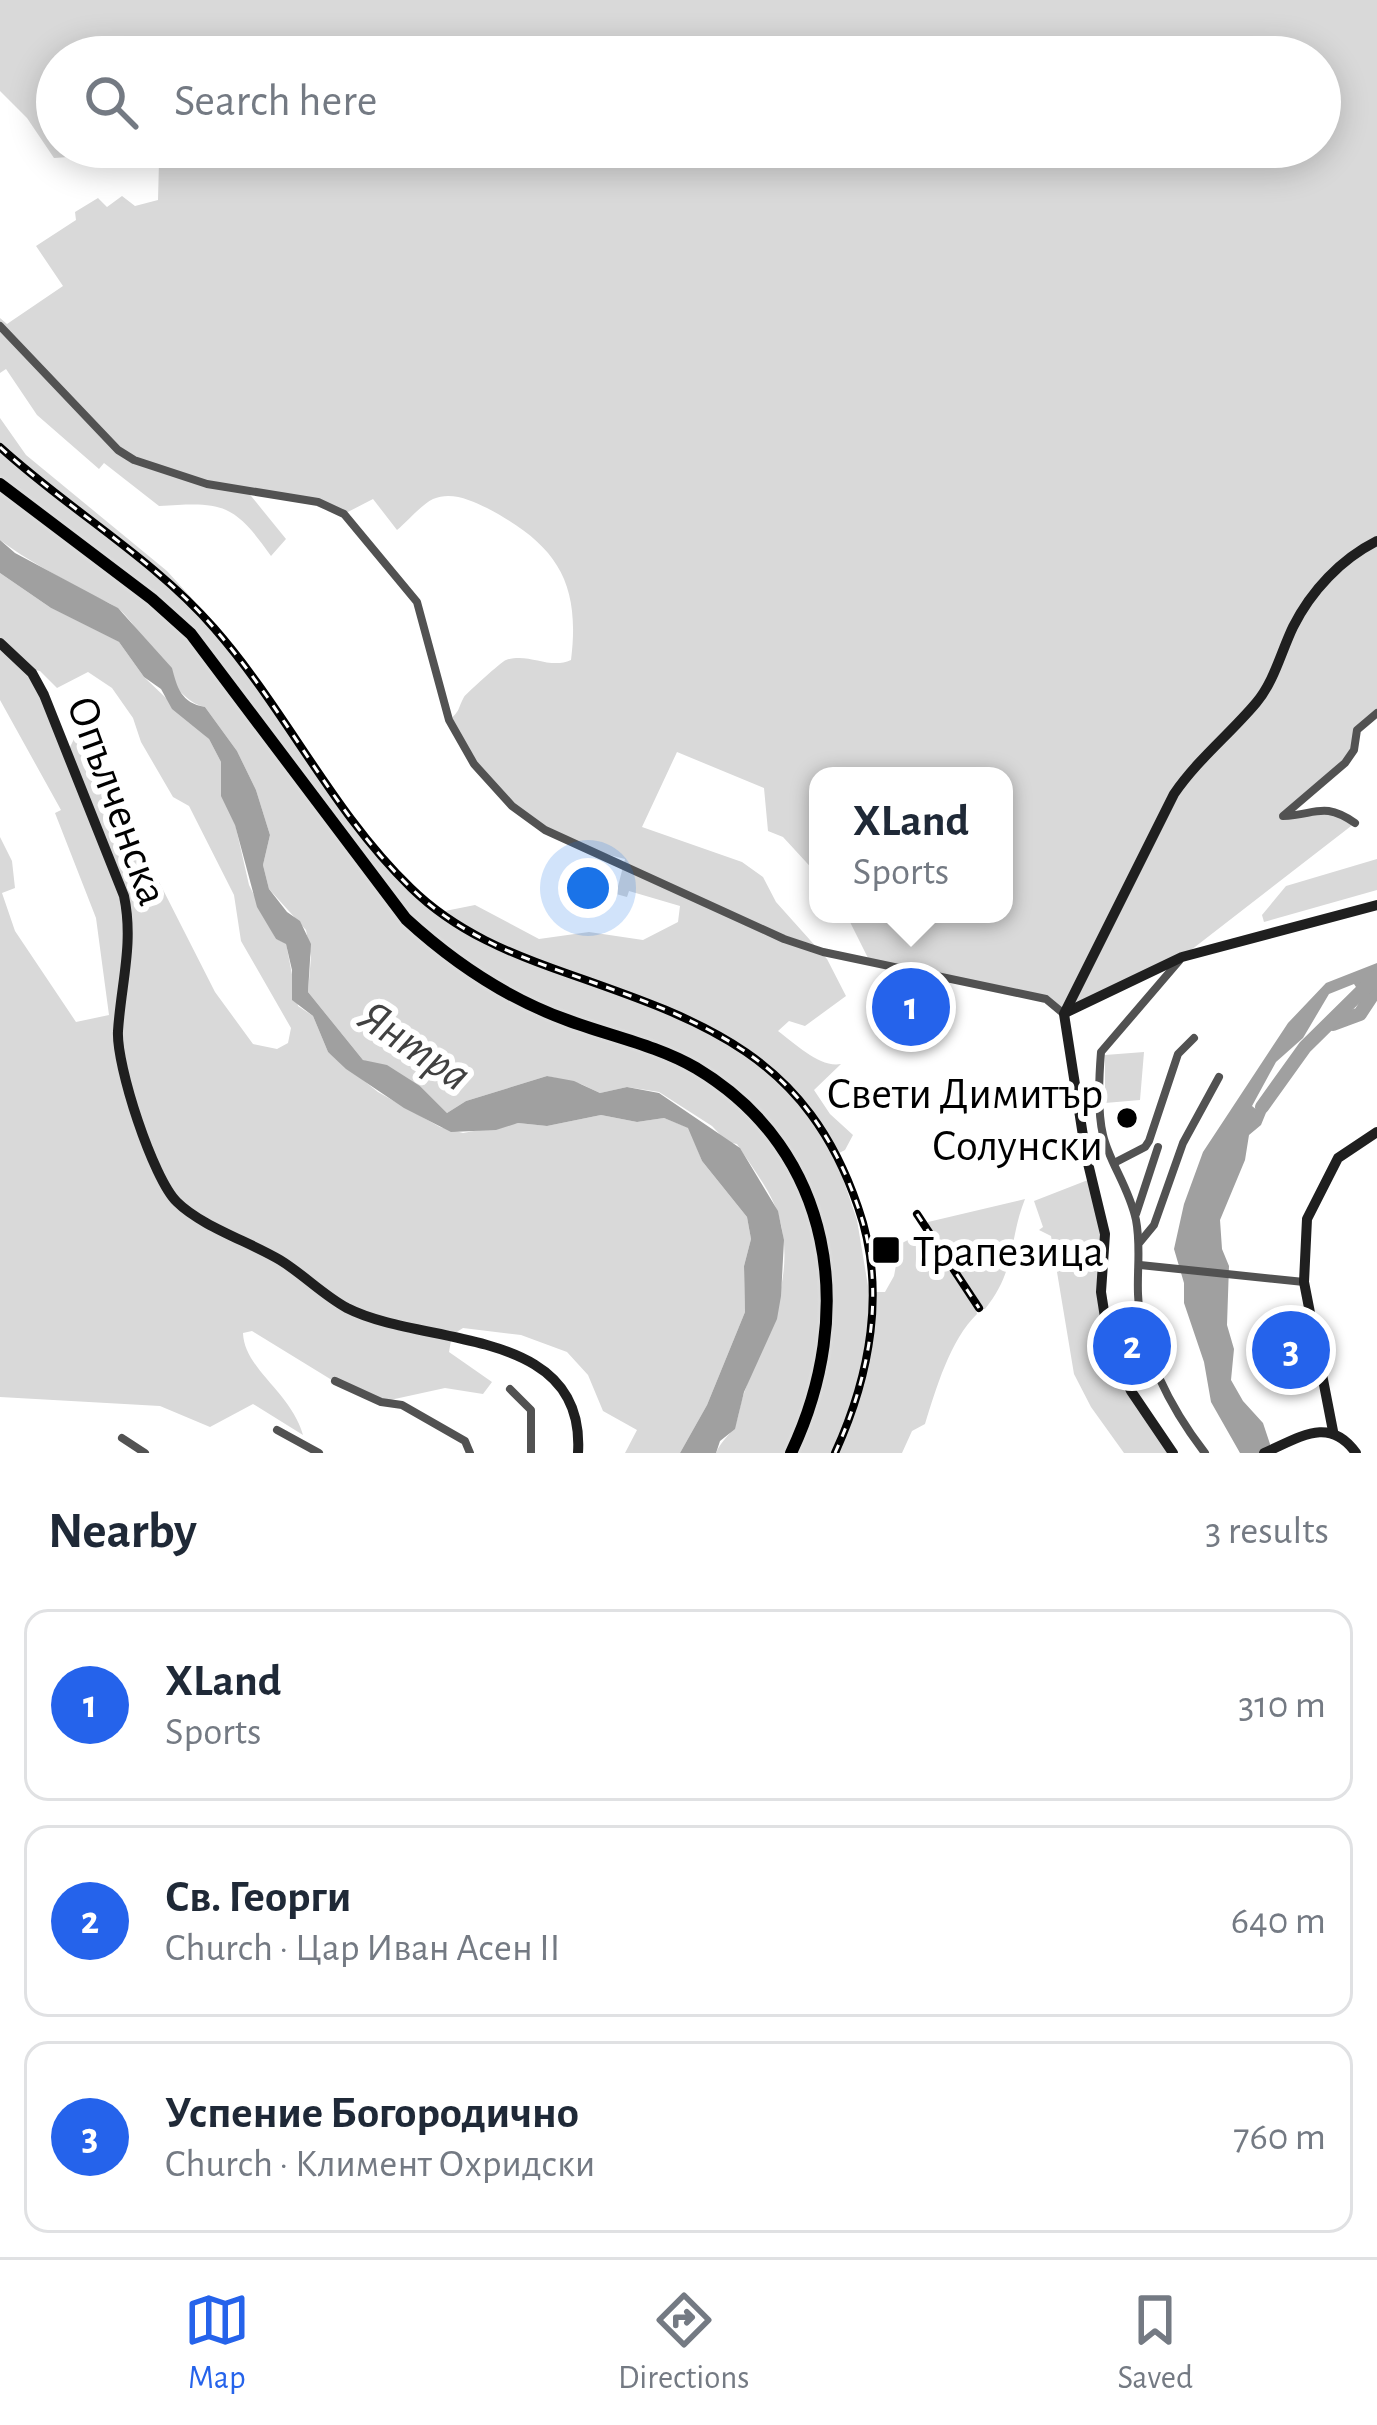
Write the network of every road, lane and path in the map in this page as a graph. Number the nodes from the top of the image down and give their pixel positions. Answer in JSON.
{"nodes":[{"id":1,"x":0,"y":326,"type":"edge"},
{"id":2,"x":0,"y":484,"type":"edge"},
{"id":3,"x":1377,"y":541,"type":"edge"},
{"id":4,"x":0,"y":643,"type":"edge"},
{"id":5,"x":1377,"y":713,"type":"edge"},
{"id":6,"x":1354,"y":823,"type":"dead end"},
{"id":7,"x":1377,"y":905,"type":"edge"},
{"id":8,"x":1182,"y":958,"type":"junction"},
{"id":9,"x":1064,"y":1014,"type":"junction"},
{"id":10,"x":1194,"y":1038,"type":"dead end"},
{"id":11,"x":1219,"y":1077,"type":"dead end"},
{"id":12,"x":1377,"y":1132,"type":"edge"},
{"id":13,"x":1159,"y":1147,"type":"dead end"},
{"id":14,"x":1116,"y":1162,"type":"junction"},
{"id":15,"x":1135,"y":1215,"type":"junction"},
{"id":16,"x":1140,"y":1242,"type":"junction"},
{"id":17,"x":1140,"y":1264,"type":"junction"},
{"id":18,"x":1304,"y":1282,"type":"junction"},
{"id":19,"x":335,"y":1382,"type":"dead end"},
{"id":20,"x":510,"y":1389,"type":"dead end"},
{"id":21,"x":277,"y":1430,"type":"dead end"},
{"id":22,"x":1333,"y":1431,"type":"junction"},
{"id":23,"x":122,"y":1438,"type":"dead end"},
{"id":24,"x":145,"y":1453,"type":"edge"},
{"id":25,"x":319,"y":1453,"type":"edge"},
{"id":26,"x":470,"y":1453,"type":"edge"},
{"id":27,"x":530,"y":1453,"type":"edge"},
{"id":28,"x":578,"y":1453,"type":"edge"},
{"id":29,"x":791,"y":1453,"type":"edge"},
{"id":30,"x":1173,"y":1453,"type":"edge"},
{"id":31,"x":1205,"y":1453,"type":"edge"},
{"id":32,"x":1264,"y":1453,"type":"edge"},
{"id":33,"x":1356,"y":1453,"type":"edge"}],
"edges":[{"from":1,"to":9,"type":"street"},
{"from":2,"to":29,"type":"main road"},
{"from":3,"to":9,"type":"street"},
{"from":4,"to":28,"type":"street","name":"Опълченска"},
{"from":5,"to":6,"type":"street"},
{"from":7,"to":8,"type":"street"},
{"from":8,"to":9,"type":"street"},
{"from":8,"to":14,"type":"street"},
{"from":9,"to":30,"type":"street"},
{"from":10,"to":14,"type":"street"},
{"from":11,"to":16,"type":"street"},
{"from":12,"to":18,"type":"street"},
{"from":13,"to":15,"type":"street"},
{"from":14,"to":15,"type":"street"},
{"from":15,"to":16,"type":"street"},
{"from":16,"to":17,"type":"street"},
{"from":17,"to":18,"type":"street"},
{"from":17,"to":31,"type":"street"},
{"from":18,"to":22,"type":"street"},
{"from":19,"to":26,"type":"street"},
{"from":20,"to":27,"type":"street"},
{"from":21,"to":25,"type":"street"},
{"from":22,"to":32,"type":"street"},
{"from":22,"to":33,"type":"street"},
{"from":23,"to":24,"type":"street"}]}
